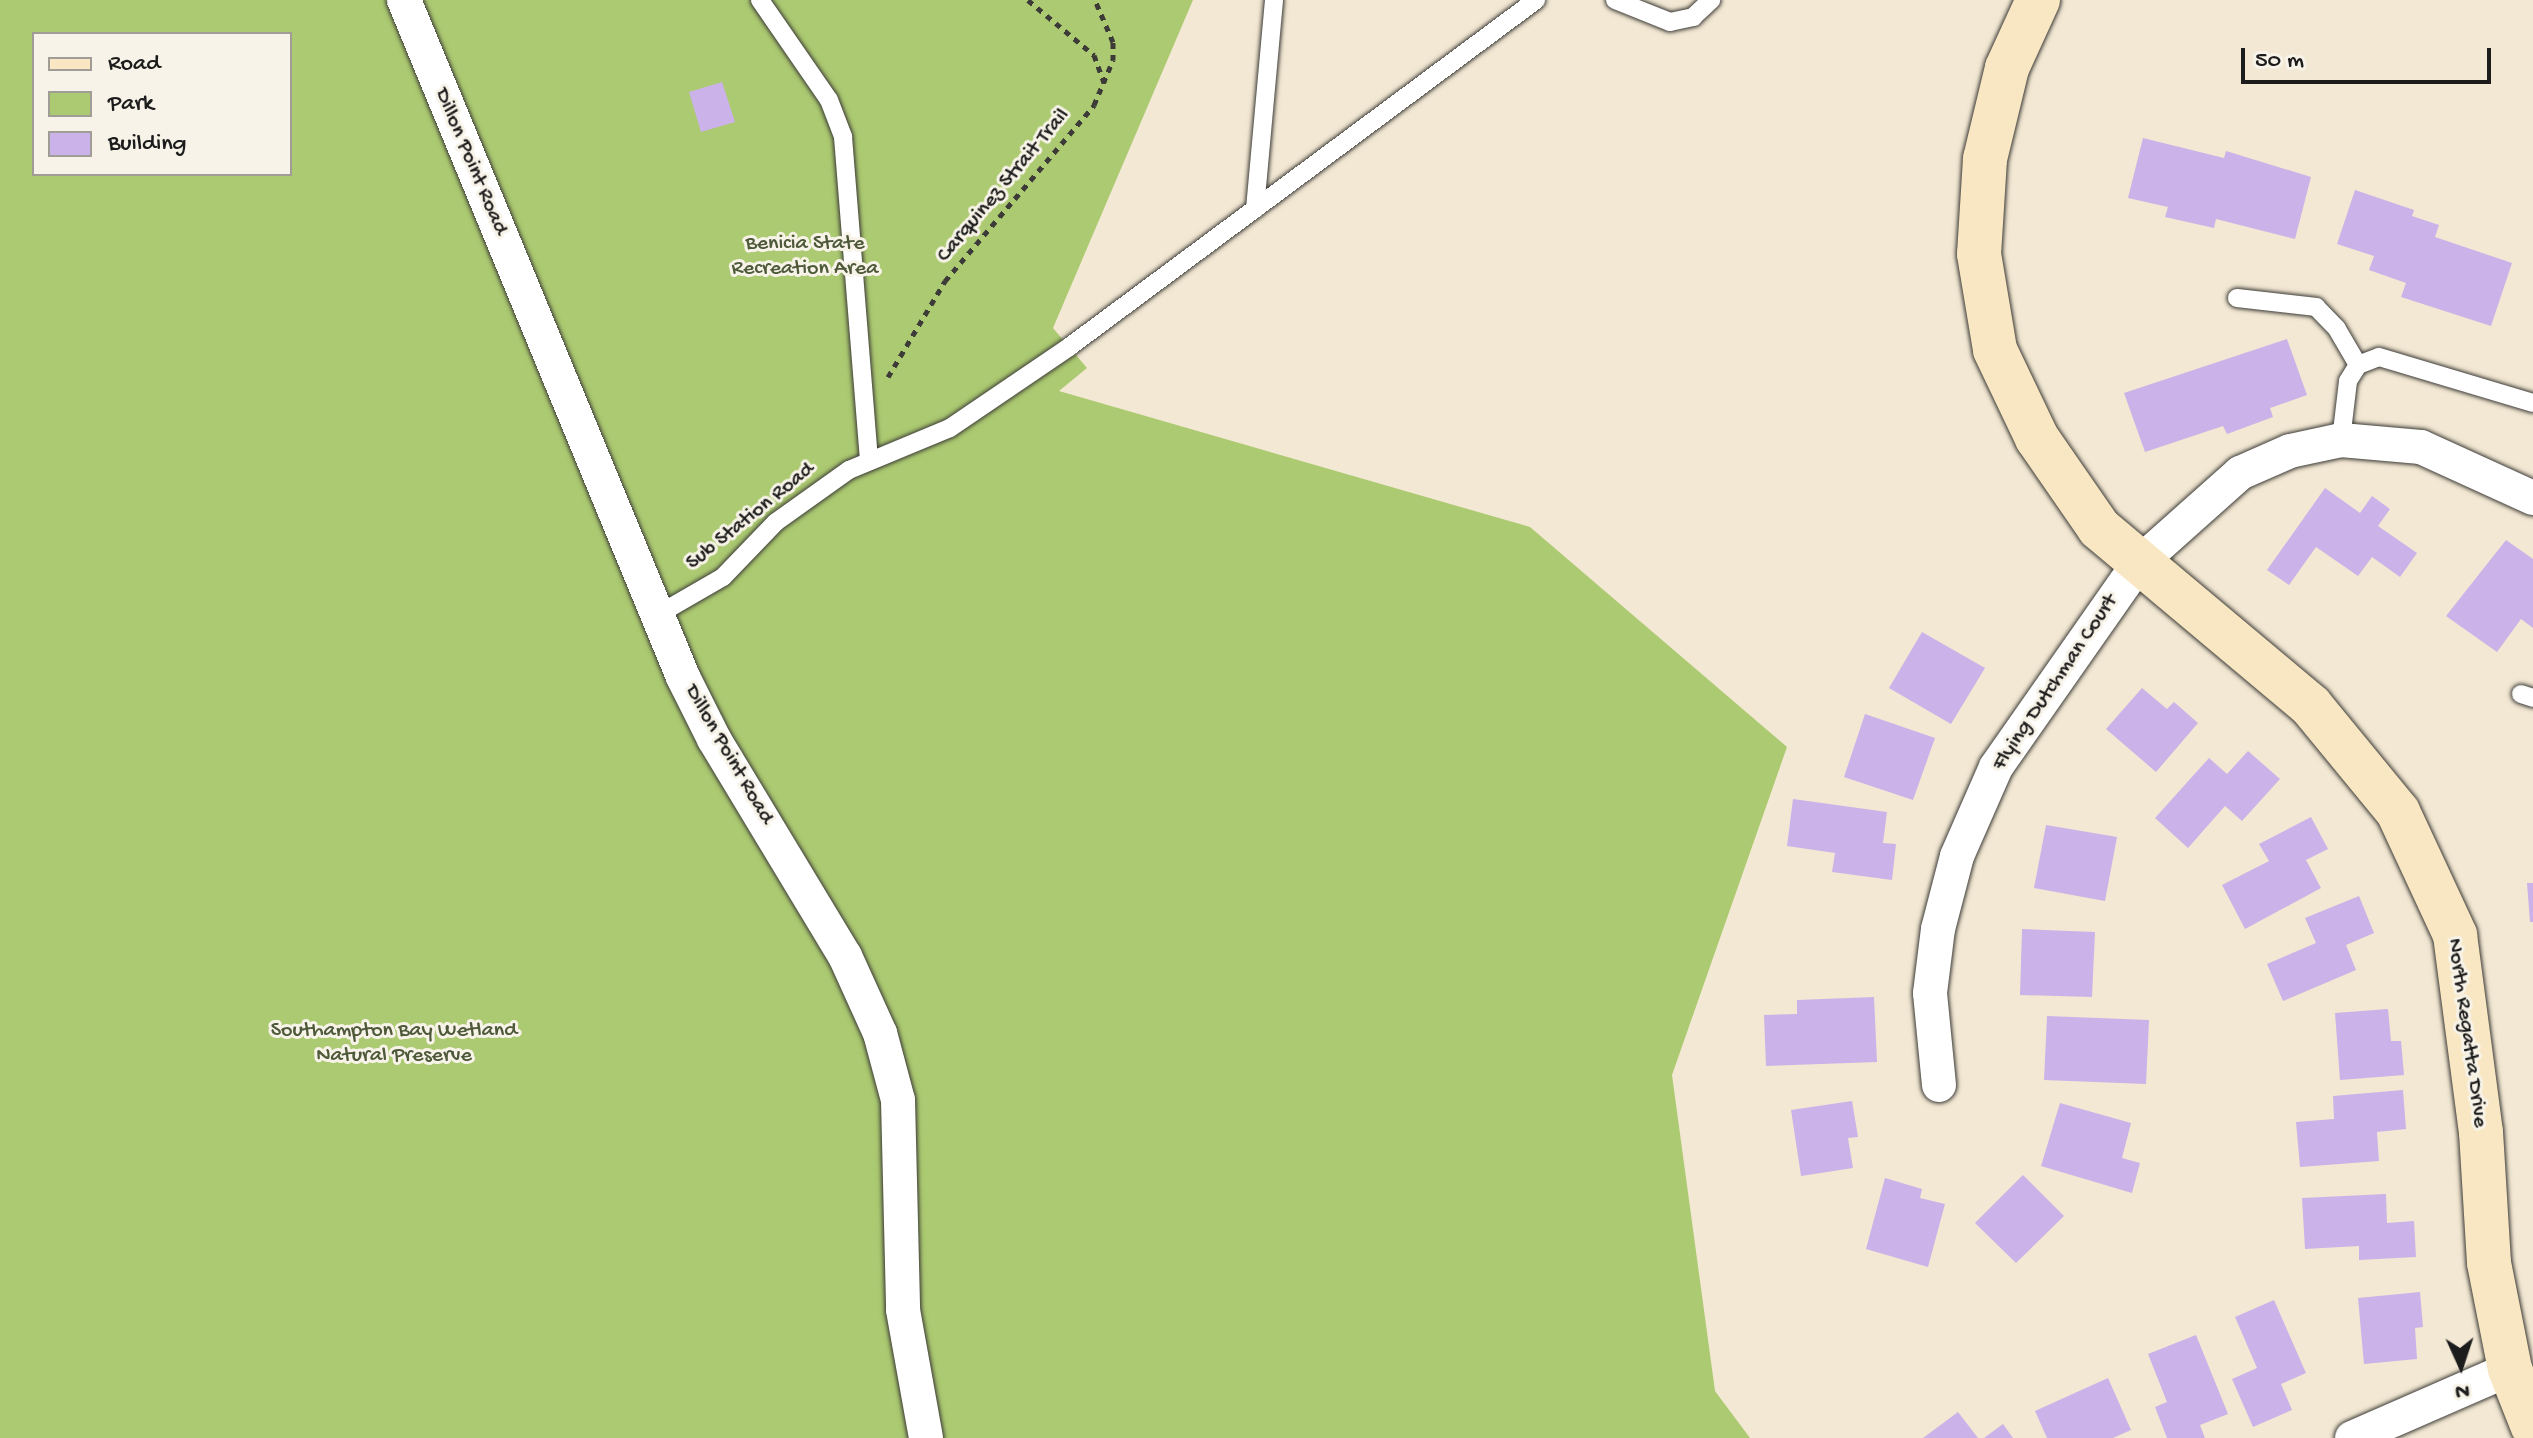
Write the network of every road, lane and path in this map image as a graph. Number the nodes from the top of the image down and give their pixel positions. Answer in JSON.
{"nodes":[{"id":1,"x":404,"y":0,"type":"edge"},
{"id":2,"x":760,"y":0,"type":"edge"},
{"id":3,"x":1028,"y":0,"type":"edge"},
{"id":4,"x":1095,"y":0,"type":"edge"},
{"id":5,"x":1274,"y":0,"type":"edge"},
{"id":6,"x":1536,"y":0,"type":"edge"},
{"id":7,"x":1615,"y":0,"type":"edge"},
{"id":8,"x":1711,"y":0,"type":"edge"},
{"id":9,"x":2038,"y":0,"type":"edge"},
{"id":10,"x":1104,"y":84,"type":"junction"},
{"id":11,"x":1255,"y":209,"type":"junction"},
{"id":12,"x":2237,"y":298,"type":"dead end"},
{"id":13,"x":2358,"y":365,"type":"junction"},
{"id":14,"x":2533,"y":403,"type":"edge"},
{"id":15,"x":868,"y":410,"type":"junction"},
{"id":16,"x":2341,"y":440,"type":"junction"},
{"id":17,"x":869,"y":458,"type":"junction"},
{"id":18,"x":2533,"y":498,"type":"edge"},
{"id":19,"x":2138,"y":564,"type":"junction"},
{"id":20,"x":659,"y":614,"type":"junction"},
{"id":21,"x":1939,"y":1085,"type":"dead end"},
{"id":22,"x":2510,"y":1369,"type":"junction"},
{"id":23,"x":2533,"y":1427,"type":"edge"},
{"id":24,"x":926,"y":1438,"type":"edge"},
{"id":25,"x":2352,"y":1438,"type":"edge"}],
"edges":[{"from":1,"to":20,"type":"street","name":"Dillon Point Road"},
{"from":2,"to":15,"type":"lane"},
{"from":3,"to":10,"type":"path"},
{"from":4,"to":10,"type":"path","name":"Carquinez Strait Trail"},
{"from":5,"to":11,"type":"lane"},
{"from":6,"to":11,"type":"lane","name":"Sub Station Road"},
{"from":7,"to":8,"type":"lane"},
{"from":9,"to":19,"type":"street","name":"North Regatta Drive"},
{"from":10,"to":15,"type":"path","name":"Carquinez Strait Trail"},
{"from":11,"to":17,"type":"lane","name":"Sub Station Road"},
{"from":12,"to":13,"type":"lane"},
{"from":13,"to":14,"type":"lane"},
{"from":13,"to":16,"type":"lane"},
{"from":15,"to":17,"type":"lane"},
{"from":16,"to":18,"type":"street"},
{"from":16,"to":19,"type":"street"},
{"from":17,"to":20,"type":"lane","name":"Sub Station Road"},
{"from":19,"to":21,"type":"street","name":"Flying Dutchman Court"},
{"from":19,"to":22,"type":"street","name":"North Regatta Drive"},
{"from":20,"to":24,"type":"street","name":"Dillon Point Road"},
{"from":22,"to":23,"type":"street","name":"North Regatta Drive"},
{"from":22,"to":25,"type":"street"}]}
